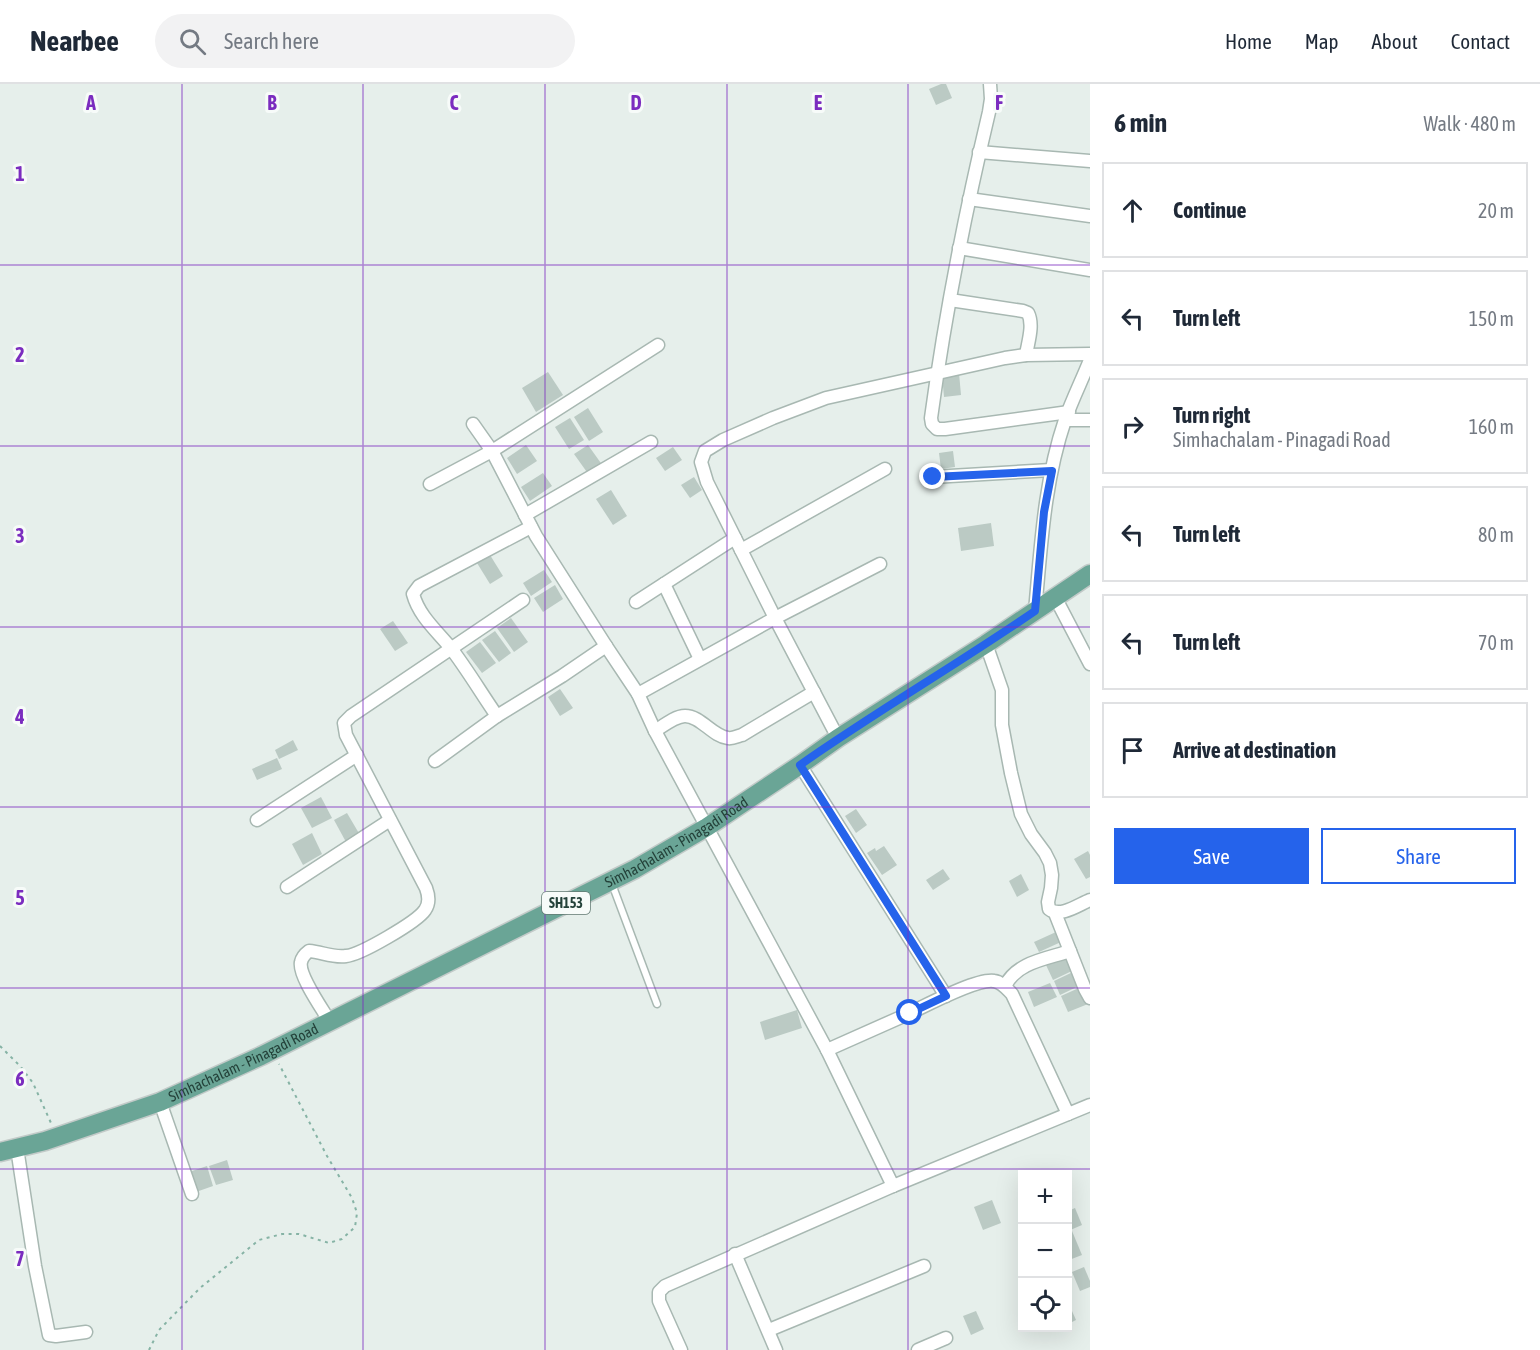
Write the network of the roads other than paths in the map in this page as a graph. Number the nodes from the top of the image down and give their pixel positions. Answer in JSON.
{"nodes":[{"id":1,"x":990,"y":84,"type":"edge"},
{"id":2,"x":979,"y":152,"type":"junction"},
{"id":3,"x":1090,"y":160,"type":"edge"},
{"id":4,"x":969,"y":199,"type":"junction"},
{"id":5,"x":1090,"y":216,"type":"edge"},
{"id":6,"x":959,"y":248,"type":"junction"},
{"id":7,"x":1090,"y":270,"type":"edge"},
{"id":8,"x":950,"y":300,"type":"junction"},
{"id":9,"x":658,"y":345,"type":"dead end"},
{"id":10,"x":1090,"y":354,"type":"edge"},
{"id":11,"x":1026,"y":355,"type":"junction"},
{"id":12,"x":1090,"y":360,"type":"edge"},
{"id":13,"x":937,"y":372,"type":"junction"},
{"id":14,"x":1067,"y":416,"type":"junction"},
{"id":15,"x":1090,"y":420,"type":"edge"},
{"id":16,"x":473,"y":424,"type":"dead end"},
{"id":17,"x":651,"y":442,"type":"dead end"},
{"id":18,"x":492,"y":451,"type":"junction"},
{"id":19,"x":885,"y":469,"type":"dead end"},
{"id":20,"x":1052,"y":471,"type":"junction"},
{"id":21,"x":933,"y":477,"type":"dead end"},
{"id":22,"x":430,"y":484,"type":"dead end"},
{"id":23,"x":528,"y":521,"type":"junction"},
{"id":24,"x":738,"y":544,"type":"junction"},
{"id":25,"x":880,"y":564,"type":"dead end"},
{"id":26,"x":1090,"y":574,"type":"edge"},
{"id":27,"x":664,"y":584,"type":"junction"},
{"id":28,"x":1055,"y":597,"type":"junction"},
{"id":29,"x":523,"y":600,"type":"dead end"},
{"id":30,"x":636,"y":602,"type":"dead end"},
{"id":31,"x":1035,"y":611,"type":"junction"},
{"id":32,"x":775,"y":618,"type":"junction"},
{"id":33,"x":986,"y":644,"type":"junction"},
{"id":34,"x":606,"y":646,"type":"junction"},
{"id":35,"x":450,"y":648,"type":"junction"},
{"id":36,"x":700,"y":659,"type":"junction"},
{"id":37,"x":1090,"y":664,"type":"edge"},
{"id":38,"x":814,"y":692,"type":"junction"},
{"id":39,"x":638,"y":694,"type":"junction"},
{"id":40,"x":497,"y":716,"type":"junction"},
{"id":41,"x":655,"y":731,"type":"junction"},
{"id":42,"x":838,"y":738,"type":"junction"},
{"id":43,"x":357,"y":755,"type":"junction"},
{"id":44,"x":435,"y":761,"type":"dead end"},
{"id":45,"x":800,"y":765,"type":"junction"},
{"id":46,"x":257,"y":820,"type":"dead end"},
{"id":47,"x":390,"y":820,"type":"junction"},
{"id":48,"x":707,"y":826,"type":"junction"},
{"id":49,"x":611,"y":881,"type":"junction"},
{"id":50,"x":287,"y":887,"type":"dead end"},
{"id":51,"x":1090,"y":900,"type":"edge"},
{"id":52,"x":1055,"y":913,"type":"junction"},
{"id":53,"x":1070,"y":951,"type":"junction"},
{"id":54,"x":1005,"y":986,"type":"junction"},
{"id":55,"x":946,"y":996,"type":"junction"},
{"id":56,"x":1090,"y":998,"type":"edge"},
{"id":57,"x":657,"y":1004,"type":"dead end"},
{"id":58,"x":330,"y":1022,"type":"junction"},
{"id":59,"x":827,"y":1050,"type":"junction"},
{"id":60,"x":160,"y":1102,"type":"junction"},
{"id":61,"x":1090,"y":1105,"type":"edge"},
{"id":62,"x":1068,"y":1114,"type":"junction"},
{"id":63,"x":8,"y":1150,"type":"edge"},
{"id":64,"x":893,"y":1186,"type":"junction"},
{"id":65,"x":192,"y":1194,"type":"dead end"},
{"id":66,"x":735,"y":1254,"type":"junction"},
{"id":67,"x":924,"y":1266,"type":"dead end"},
{"id":68,"x":769,"y":1330,"type":"junction"},
{"id":69,"x":86,"y":1332,"type":"dead end"},
{"id":70,"x":946,"y":1338,"type":"dead end"},
{"id":71,"x":681,"y":1350,"type":"edge"},
{"id":72,"x":776,"y":1350,"type":"edge"},
{"id":73,"x":918,"y":1350,"type":"edge"}],
"edges":[{"from":1,"to":2,"type":"street"},
{"from":2,"to":3,"type":"street"},
{"from":2,"to":4,"type":"street"},
{"from":4,"to":5,"type":"street"},
{"from":4,"to":6,"type":"street"},
{"from":6,"to":7,"type":"street"},
{"from":6,"to":8,"type":"street"},
{"from":8,"to":11,"type":"street"},
{"from":8,"to":13,"type":"street"},
{"from":9,"to":18,"type":"street"},
{"from":10,"to":11,"type":"street"},
{"from":11,"to":13,"type":"street"},
{"from":12,"to":14,"type":"street"},
{"from":13,"to":14,"type":"street"},
{"from":13,"to":24,"type":"street"},
{"from":14,"to":15,"type":"street"},
{"from":14,"to":20,"type":"street"},
{"from":16,"to":18,"type":"street"},
{"from":17,"to":23,"type":"street"},
{"from":18,"to":22,"type":"street"},
{"from":18,"to":23,"type":"street"},
{"from":19,"to":24,"type":"street"},
{"from":20,"to":21,"type":"street"},
{"from":20,"to":31,"type":"street"},
{"from":23,"to":34,"type":"street"},
{"from":23,"to":35,"type":"street"},
{"from":24,"to":27,"type":"street"},
{"from":24,"to":32,"type":"street"},
{"from":25,"to":32,"type":"street"},
{"from":26,"to":28,"type":"main road","name":"Simhachalam - Pinagadi Road","number":"SH153"},
{"from":27,"to":30,"type":"street"},
{"from":27,"to":36,"type":"street"},
{"from":28,"to":31,"type":"main road","name":"Simhachalam - Pinagadi Road","number":"SH153"},
{"from":28,"to":37,"type":"street"},
{"from":29,"to":35,"type":"street"},
{"from":31,"to":33,"type":"main road","name":"Simhachalam - Pinagadi Road","number":"SH153"},
{"from":32,"to":36,"type":"street"},
{"from":32,"to":38,"type":"street"},
{"from":33,"to":42,"type":"main road","name":"Simhachalam - Pinagadi Road","number":"SH153"},
{"from":33,"to":52,"type":"street"},
{"from":34,"to":39,"type":"street"},
{"from":34,"to":40,"type":"street"},
{"from":35,"to":40,"type":"street"},
{"from":35,"to":43,"type":"street"},
{"from":36,"to":39,"type":"street"},
{"from":38,"to":41,"type":"street"},
{"from":38,"to":42,"type":"street"},
{"from":39,"to":41,"type":"street"},
{"from":40,"to":44,"type":"street"},
{"from":41,"to":48,"type":"street"},
{"from":42,"to":45,"type":"main road","name":"Simhachalam - Pinagadi Road","number":"SH153"},
{"from":43,"to":46,"type":"street"},
{"from":43,"to":47,"type":"street"},
{"from":45,"to":48,"type":"main road","name":"Simhachalam - Pinagadi Road","number":"SH153"},
{"from":45,"to":55,"type":"street"},
{"from":47,"to":50,"type":"street"},
{"from":47,"to":58,"type":"street"},
{"from":48,"to":49,"type":"main road","name":"Simhachalam - Pinagadi Road","number":"SH153"},
{"from":48,"to":59,"type":"street"},
{"from":49,"to":57,"type":"lane"},
{"from":49,"to":58,"type":"main road","name":"Simhachalam - Pinagadi Road","number":"SH153"},
{"from":51,"to":52,"type":"street"},
{"from":52,"to":53,"type":"street"},
{"from":53,"to":54,"type":"street"},
{"from":53,"to":56,"type":"street"},
{"from":54,"to":55,"type":"street"},
{"from":54,"to":62,"type":"street"},
{"from":55,"to":59,"type":"street"},
{"from":58,"to":60,"type":"main road","name":"Simhachalam - Pinagadi Road","number":"SH153"},
{"from":59,"to":64,"type":"street"},
{"from":60,"to":63,"type":"main road","name":"Simhachalam - Pinagadi Road","number":"SH153"},
{"from":60,"to":65,"type":"street"},
{"from":61,"to":62,"type":"street"},
{"from":62,"to":64,"type":"street"},
{"from":63,"to":69,"type":"street"},
{"from":64,"to":66,"type":"street"},
{"from":66,"to":68,"type":"street"},
{"from":66,"to":71,"type":"street"},
{"from":67,"to":68,"type":"street"},
{"from":68,"to":72,"type":"street"},
{"from":70,"to":73,"type":"street"}]}
